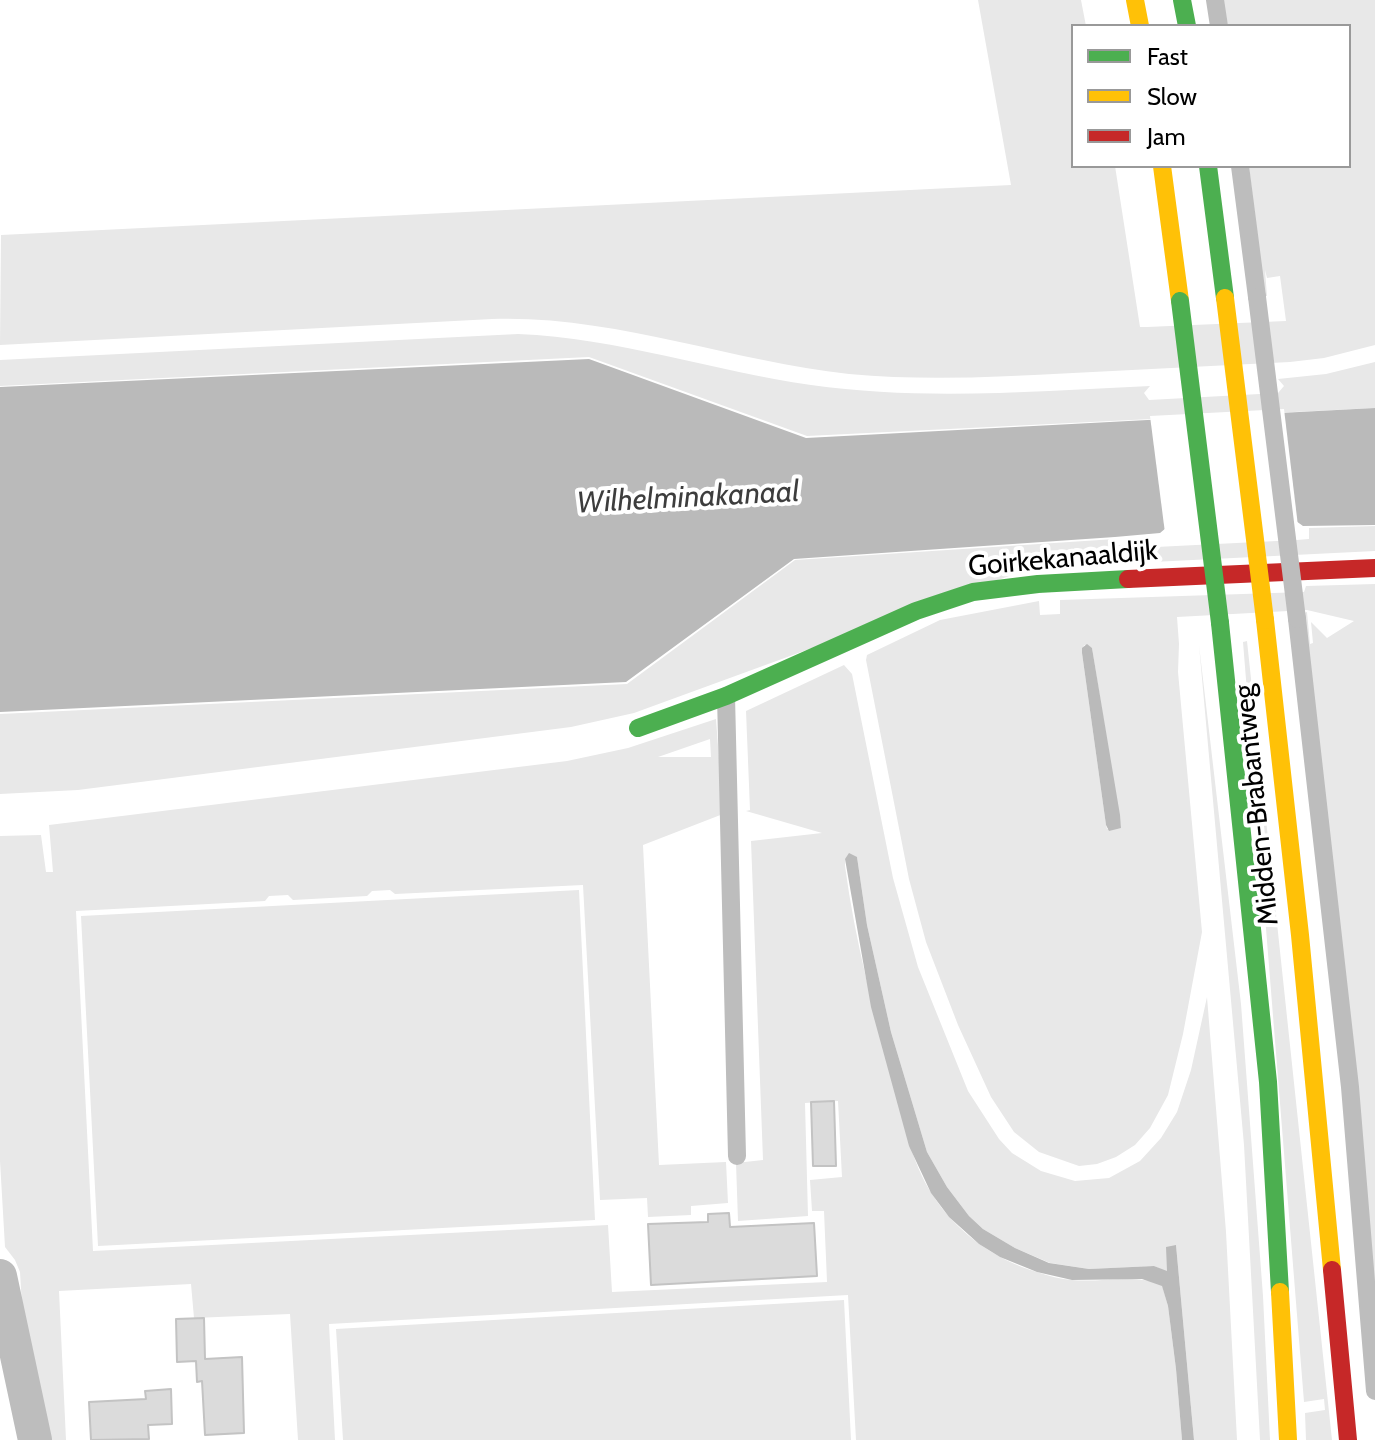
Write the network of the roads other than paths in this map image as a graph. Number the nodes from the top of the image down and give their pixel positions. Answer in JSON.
{"nodes":[{"id":1,"x":1135,"y":0,"type":"edge"},
{"id":2,"x":1182,"y":0,"type":"edge"},
{"id":3,"x":1215,"y":0,"type":"edge"},
{"id":4,"x":1140,"y":24,"type":"edge"},
{"id":5,"x":1187,"y":24,"type":"edge"},
{"id":6,"x":1219,"y":24,"type":"edge"},
{"id":7,"x":1162,"y":168,"type":"edge"},
{"id":8,"x":1208,"y":168,"type":"edge"},
{"id":9,"x":1240,"y":168,"type":"edge"},
{"id":10,"x":1375,"y":568,"type":"edge"},
{"id":11,"x":726,"y":696,"type":"junction"},
{"id":12,"x":638,"y":728,"type":"dead end"},
{"id":13,"x":737,"y":1156,"type":"dead end"},
{"id":14,"x":0,"y":1276,"type":"edge"},
{"id":15,"x":1375,"y":1391,"type":"edge"},
{"id":16,"x":35,"y":1440,"type":"edge"},
{"id":17,"x":1288,"y":1440,"type":"edge"},
{"id":18,"x":1348,"y":1440,"type":"edge"}],
"edges":[{"from":1,"to":4,"type":"main road"},
{"from":2,"to":5,"type":"main road"},
{"from":3,"to":6,"type":"lane"},
{"from":7,"to":17,"type":"main road","name":"Midden-Brabantweg","bridge":true},
{"from":8,"to":18,"type":"main road","name":"Midden-Brabantweg","bridge":true},
{"from":9,"to":15,"type":"lane","bridge":true},
{"from":10,"to":11,"type":"main road","name":"Goirkekanaaldijk"},
{"from":11,"to":12,"type":"main road","name":"Goirkekanaaldijk"},
{"from":11,"to":13,"type":"lane"},
{"from":14,"to":16,"type":"street"}]}
